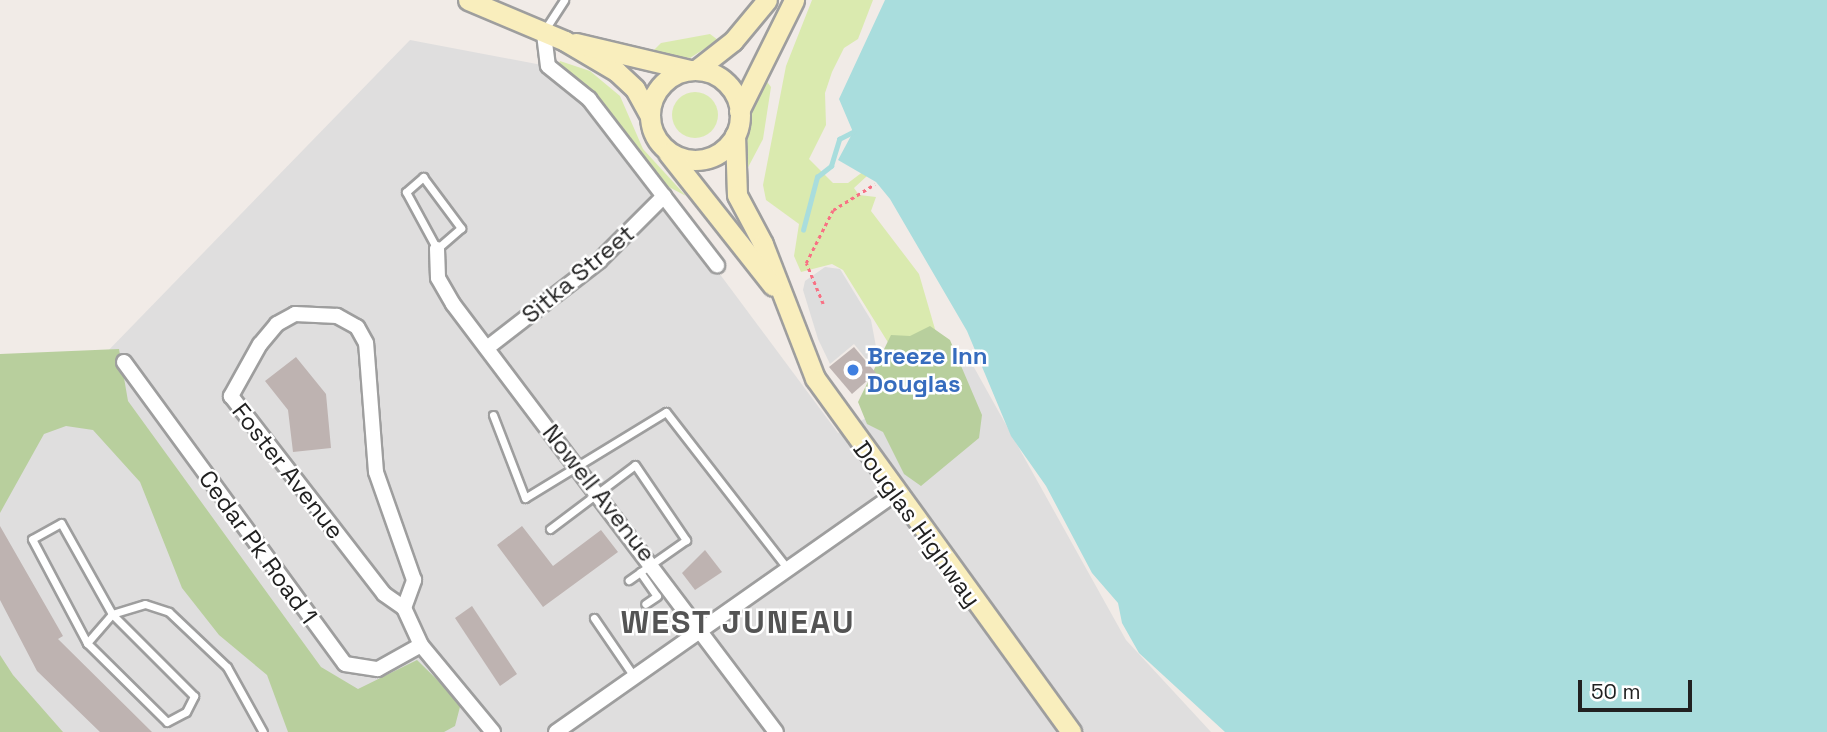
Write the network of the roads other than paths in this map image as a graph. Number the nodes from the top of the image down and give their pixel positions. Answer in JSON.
{"nodes":[{"id":1,"x":468,"y":0,"type":"edge"},
{"id":2,"x":564,"y":0,"type":"edge"},
{"id":3,"x":767,"y":0,"type":"edge"},
{"id":4,"x":794,"y":0,"type":"edge"},
{"id":5,"x":544,"y":34,"type":"junction"},
{"id":6,"x":565,"y":41,"type":"junction"},
{"id":7,"x":693,"y":70,"type":"junction"},
{"id":8,"x":740,"y":111,"type":"junction"},
{"id":9,"x":650,"y":116,"type":"junction"},
{"id":10,"x":735,"y":135,"type":"junction"},
{"id":11,"x":666,"y":149,"type":"junction"},
{"id":12,"x":664,"y":195,"type":"junction"},
{"id":13,"x":437,"y":249,"type":"junction"},
{"id":14,"x":717,"y":265,"type":"dead end"},
{"id":15,"x":787,"y":303,"type":"junction"},
{"id":16,"x":488,"y":348,"type":"junction"},
{"id":17,"x":124,"y":362,"type":"dead end"},
{"id":18,"x":493,"y":415,"type":"dead end"},
{"id":19,"x":579,"y":468,"type":"junction"},
{"id":20,"x":596,"y":491,"type":"junction"},
{"id":21,"x":895,"y":494,"type":"junction"},
{"id":22,"x":551,"y":529,"type":"dead end"},
{"id":23,"x":653,"y":563,"type":"junction"},
{"id":24,"x":787,"y":568,"type":"junction"},
{"id":25,"x":640,"y":572,"type":"junction"},
{"id":26,"x":629,"y":580,"type":"dead end"},
{"id":27,"x":645,"y":604,"type":"dead end"},
{"id":28,"x":404,"y":608,"type":"junction"},
{"id":29,"x":112,"y":614,"type":"junction"},
{"id":30,"x":594,"y":618,"type":"dead end"},
{"id":31,"x":698,"y":627,"type":"junction"},
{"id":32,"x":87,"y":643,"type":"junction"},
{"id":33,"x":421,"y":645,"type":"junction"},
{"id":34,"x":633,"y":676,"type":"junction"},
{"id":35,"x":263,"y":732,"type":"edge"},
{"id":36,"x":493,"y":732,"type":"edge"},
{"id":37,"x":556,"y":732,"type":"edge"},
{"id":38,"x":776,"y":732,"type":"edge"},
{"id":39,"x":1070,"y":732,"type":"edge"}],
"edges":[{"from":1,"to":5,"type":"main road"},
{"from":2,"to":5,"type":"lane"},
{"from":3,"to":7,"type":"main road"},
{"from":4,"to":8,"type":"main road"},
{"from":5,"to":6,"type":"main road"},
{"from":5,"to":12,"type":"street"},
{"from":6,"to":7,"type":"main road"},
{"from":6,"to":9,"type":"main road"},
{"from":7,"to":8,"type":"main road"},
{"from":7,"to":9,"type":"main road"},
{"from":8,"to":10,"type":"main road"},
{"from":9,"to":11,"type":"main road"},
{"from":10,"to":11,"type":"main road"},
{"from":10,"to":15,"type":"main road"},
{"from":11,"to":15,"type":"main road"},
{"from":12,"to":14,"type":"street"},
{"from":12,"to":16,"type":"street","name":"Sitka Street"},
{"from":13,"to":13,"type":"lane"},
{"from":13,"to":16,"type":"street","name":"Nowell Avenue"},
{"from":15,"to":21,"type":"main road","name":"Douglas Highway"},
{"from":16,"to":19,"type":"street","name":"Nowell Avenue"},
{"from":17,"to":33,"type":"street","name":"Cedar Pk Road 1"},
{"from":18,"to":19,"type":"lane"},
{"from":19,"to":20,"type":"street","name":"Nowell Avenue"},
{"from":19,"to":24,"type":"lane"},
{"from":20,"to":22,"type":"lane"},
{"from":20,"to":23,"type":"street","name":"Nowell Avenue"},
{"from":20,"to":23,"type":"lane"},
{"from":21,"to":24,"type":"street"},
{"from":21,"to":39,"type":"main road","name":"Douglas Highway"},
{"from":23,"to":25,"type":"lane"},
{"from":23,"to":31,"type":"street","name":"Nowell Avenue"},
{"from":24,"to":31,"type":"street"},
{"from":25,"to":26,"type":"lane"},
{"from":25,"to":27,"type":"lane"},
{"from":28,"to":28,"type":"street","name":"Foster Avenue"},
{"from":28,"to":33,"type":"street","name":"Foster Avenue"},
{"from":29,"to":32,"type":"lane"},
{"from":29,"to":32,"type":"lane"},
{"from":29,"to":32,"type":"lane"},
{"from":29,"to":35,"type":"lane"},
{"from":30,"to":34,"type":"lane"},
{"from":31,"to":34,"type":"street"},
{"from":31,"to":38,"type":"street","name":"Nowell Avenue"},
{"from":33,"to":36,"type":"street","name":"Foster Avenue"},
{"from":34,"to":37,"type":"street"}]}
